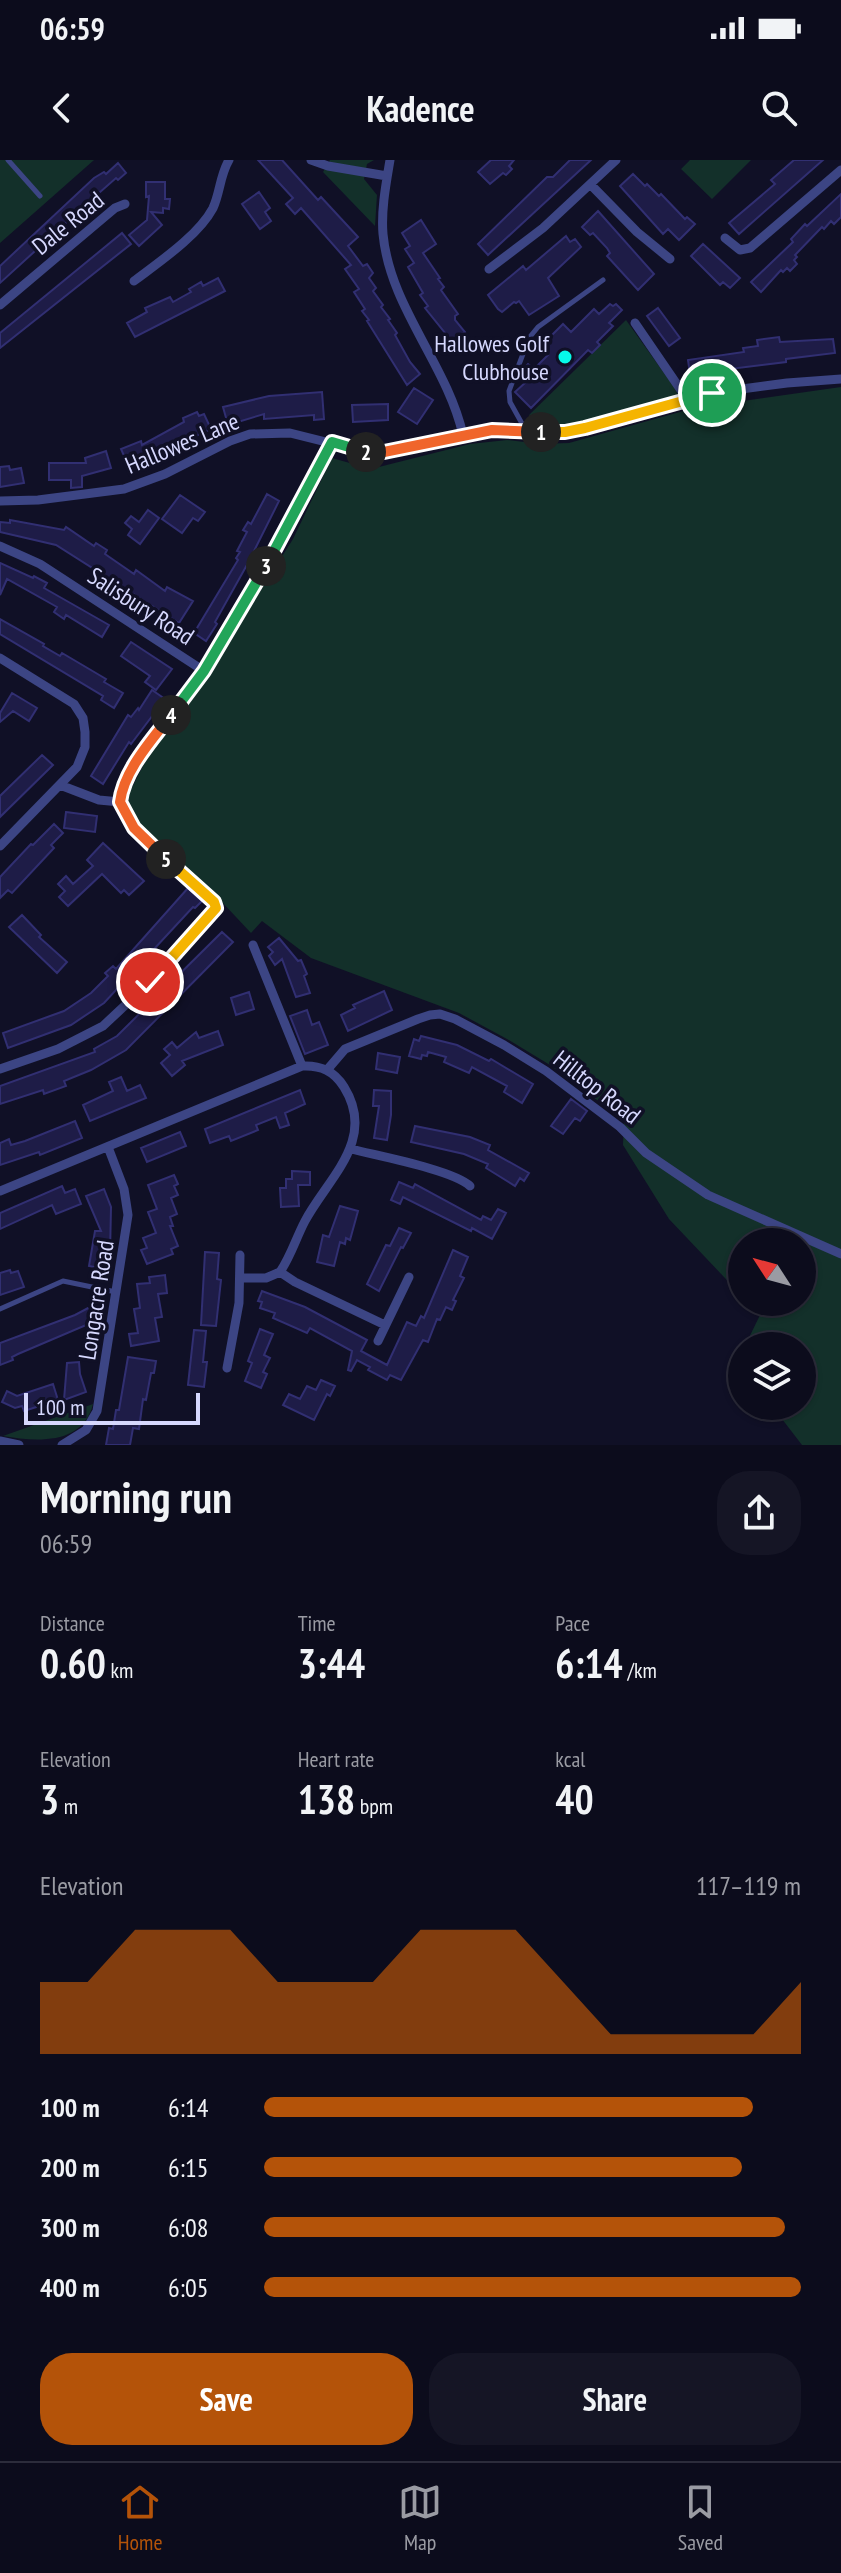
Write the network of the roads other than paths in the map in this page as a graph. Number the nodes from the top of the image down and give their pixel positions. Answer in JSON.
{"nodes":[{"id":1,"x":8,"y":160,"type":"edge"},
{"id":2,"x":229,"y":160,"type":"edge"},
{"id":3,"x":311,"y":160,"type":"edge"},
{"id":4,"x":390,"y":160,"type":"edge"},
{"id":5,"x":616,"y":160,"type":"edge"},
{"id":6,"x":841,"y":170,"type":"edge"},
{"id":7,"x":387,"y":176,"type":"junction"},
{"id":8,"x":591,"y":185,"type":"junction"},
{"id":9,"x":40,"y":196,"type":"dead end"},
{"id":10,"x":125,"y":204,"type":"dead end"},
{"id":11,"x":725,"y":238,"type":"dead end"},
{"id":12,"x":670,"y":259,"type":"dead end"},
{"id":13,"x":489,"y":269,"type":"dead end"},
{"id":14,"x":603,"y":280,"type":"dead end"},
{"id":15,"x":134,"y":281,"type":"dead end"},
{"id":16,"x":0,"y":305,"type":"edge"},
{"id":17,"x":635,"y":323,"type":"dead end"},
{"id":18,"x":841,"y":379,"type":"edge"},
{"id":19,"x":687,"y":399,"type":"junction"},
{"id":20,"x":525,"y":430,"type":"junction"},
{"id":21,"x":463,"y":435,"type":"junction"},
{"id":22,"x":332,"y":442,"type":"junction"},
{"id":23,"x":0,"y":501,"type":"edge"},
{"id":24,"x":0,"y":546,"type":"edge"},
{"id":25,"x":3,"y":660,"type":"edge"},
{"id":26,"x":204,"y":671,"type":"junction"},
{"id":27,"x":0,"y":673,"type":"edge"},
{"id":28,"x":60,"y":785,"type":"junction"},
{"id":29,"x":120,"y":802,"type":"junction"},
{"id":30,"x":0,"y":846,"type":"edge"},
{"id":31,"x":253,"y":945,"type":"dead end"},
{"id":32,"x":302,"y":1066,"type":"junction"},
{"id":33,"x":0,"y":1069,"type":"edge"},
{"id":34,"x":327,"y":1070,"type":"junction"},
{"id":35,"x":108,"y":1147,"type":"junction"},
{"id":36,"x":351,"y":1149,"type":"junction"},
{"id":37,"x":470,"y":1186,"type":"dead end"},
{"id":38,"x":0,"y":1191,"type":"edge"},
{"id":39,"x":841,"y":1254,"type":"edge"},
{"id":40,"x":240,"y":1255,"type":"dead end"},
{"id":41,"x":280,"y":1272,"type":"junction"},
{"id":42,"x":409,"y":1277,"type":"dead end"},
{"id":43,"x":241,"y":1278,"type":"junction"},
{"id":44,"x":117,"y":1292,"type":"junction"},
{"id":45,"x":0,"y":1309,"type":"edge"},
{"id":46,"x":385,"y":1325,"type":"junction"},
{"id":47,"x":378,"y":1341,"type":"dead end"},
{"id":48,"x":227,"y":1368,"type":"dead end"},
{"id":49,"x":0,"y":1441,"type":"edge"},
{"id":50,"x":19,"y":1445,"type":"edge"},
{"id":51,"x":62,"y":1445,"type":"edge"}],
"edges":[{"from":1,"to":9,"type":"lane"},
{"from":2,"to":15,"type":"street"},
{"from":3,"to":7,"type":"street"},
{"from":4,"to":7,"type":"street"},
{"from":5,"to":8,"type":"street"},
{"from":6,"to":11,"type":"street"},
{"from":7,"to":21,"type":"street"},
{"from":8,"to":12,"type":"street"},
{"from":8,"to":13,"type":"street"},
{"from":10,"to":16,"type":"street","name":"Dale Road"},
{"from":14,"to":20,"type":"lane"},
{"from":17,"to":19,"type":"street"},
{"from":18,"to":19,"type":"street","name":"Hallowes Lane"},
{"from":19,"to":20,"type":"street","name":"Hallowes Lane"},
{"from":20,"to":21,"type":"street","name":"Hallowes Lane"},
{"from":21,"to":22,"type":"street","name":"Hallowes Lane"},
{"from":22,"to":23,"type":"street","name":"Hallowes Lane"},
{"from":22,"to":26,"type":"street"},
{"from":24,"to":26,"type":"street","name":"Salisbury Road"},
{"from":25,"to":27,"type":"street"},
{"from":25,"to":28,"type":"street"},
{"from":26,"to":29,"type":"street","name":"Salisbury Road"},
{"from":28,"to":29,"type":"street"},
{"from":28,"to":30,"type":"street"},
{"from":29,"to":33,"type":"street"},
{"from":31,"to":32,"type":"street"},
{"from":32,"to":34,"type":"street"},
{"from":32,"to":35,"type":"street"},
{"from":34,"to":36,"type":"street"},
{"from":34,"to":39,"type":"street","name":"Hilltop Road"},
{"from":35,"to":38,"type":"street"},
{"from":35,"to":44,"type":"street","name":"Longacre Road"},
{"from":36,"to":37,"type":"street"},
{"from":36,"to":41,"type":"street"},
{"from":40,"to":43,"type":"street"},
{"from":41,"to":43,"type":"street"},
{"from":41,"to":46,"type":"street"},
{"from":42,"to":46,"type":"street"},
{"from":43,"to":48,"type":"street"},
{"from":44,"to":45,"type":"lane"},
{"from":44,"to":51,"type":"street","name":"Longacre Road"},
{"from":46,"to":47,"type":"street"},
{"from":49,"to":50,"type":"street"}]}
